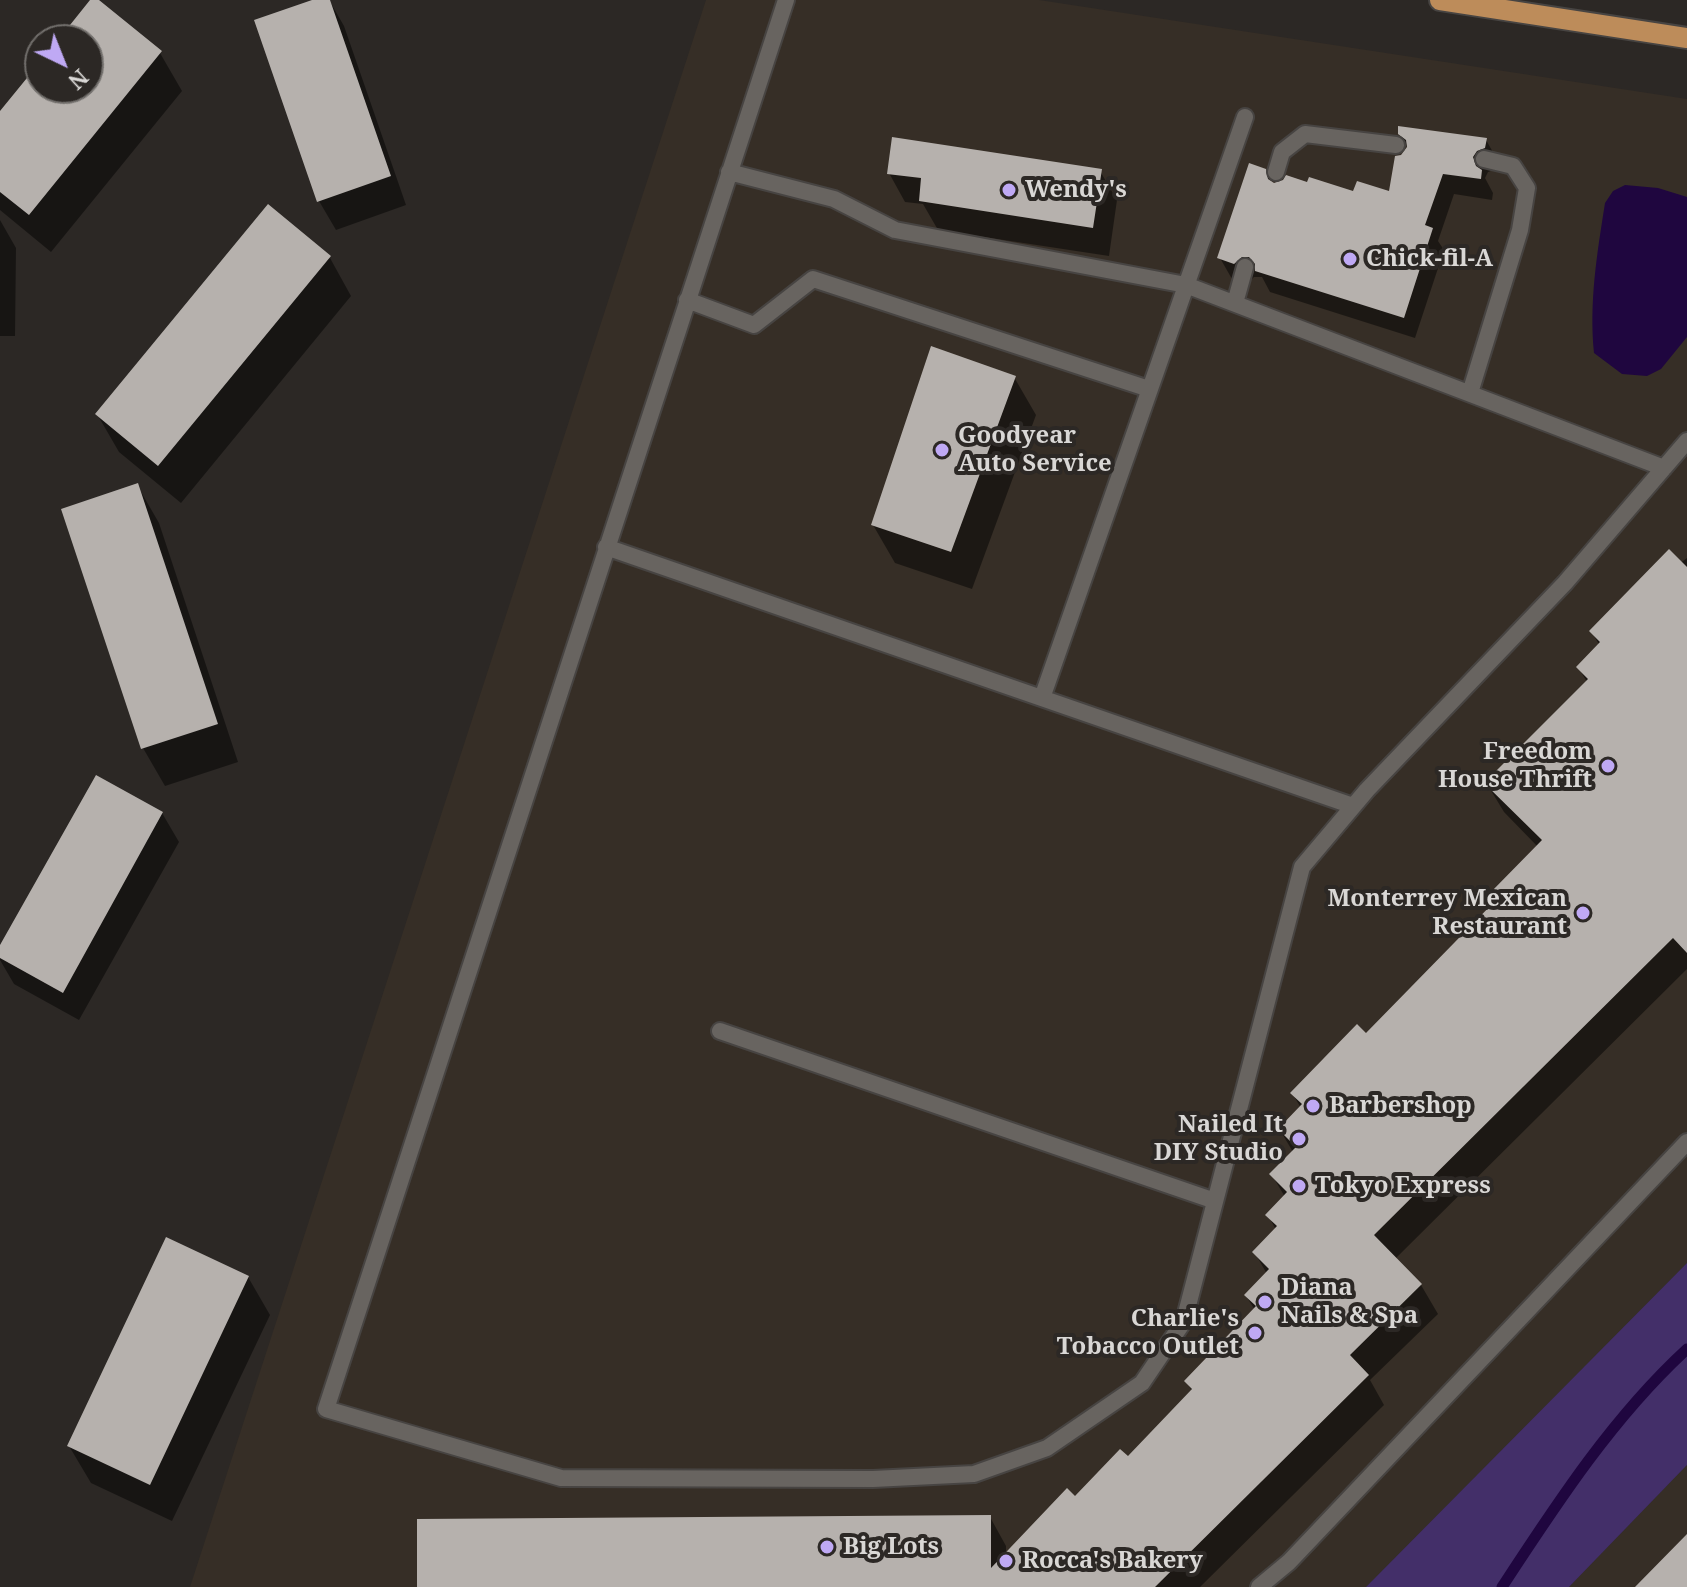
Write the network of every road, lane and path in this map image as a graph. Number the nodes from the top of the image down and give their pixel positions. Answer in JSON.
{"nodes":[{"id":1,"x":786,"y":0,"type":"edge"},
{"id":2,"x":1440,"y":0,"type":"edge"},
{"id":3,"x":1687,"y":38,"type":"edge"},
{"id":4,"x":1245,"y":117,"type":"dead end"},
{"id":5,"x":1396,"y":145,"type":"dead end"},
{"id":6,"x":1484,"y":159,"type":"dead end"},
{"id":7,"x":729,"y":172,"type":"junction"},
{"id":8,"x":1276,"y":172,"type":"dead end"},
{"id":9,"x":1245,"y":267,"type":"dead end"},
{"id":10,"x":1186,"y":285,"type":"junction"},
{"id":11,"x":687,"y":300,"type":"junction"},
{"id":12,"x":1235,"y":303,"type":"junction"},
{"id":13,"x":1149,"y":389,"type":"junction"},
{"id":14,"x":1470,"y":393,"type":"junction"},
{"id":15,"x":1687,"y":441,"type":"edge"},
{"id":16,"x":1664,"y":468,"type":"junction"},
{"id":17,"x":606,"y":547,"type":"junction"},
{"id":18,"x":1042,"y":698,"type":"junction"},
{"id":19,"x":1353,"y":806,"type":"junction"},
{"id":20,"x":720,"y":1031,"type":"dead end"},
{"id":21,"x":1687,"y":1142,"type":"edge"},
{"id":22,"x":1215,"y":1201,"type":"junction"},
{"id":23,"x":1259,"y":1587,"type":"edge"}],
"edges":[{"from":1,"to":7,"type":"lane"},
{"from":2,"to":3,"type":"main road"},
{"from":4,"to":10,"type":"lane"},
{"from":5,"to":8,"type":"lane"},
{"from":6,"to":14,"type":"lane"},
{"from":7,"to":10,"type":"lane"},
{"from":7,"to":11,"type":"lane"},
{"from":9,"to":12,"type":"lane"},
{"from":10,"to":12,"type":"lane"},
{"from":10,"to":13,"type":"lane"},
{"from":11,"to":13,"type":"lane"},
{"from":11,"to":17,"type":"lane"},
{"from":12,"to":14,"type":"lane"},
{"from":13,"to":18,"type":"lane"},
{"from":14,"to":16,"type":"lane"},
{"from":15,"to":16,"type":"lane"},
{"from":16,"to":19,"type":"lane"},
{"from":17,"to":18,"type":"lane"},
{"from":17,"to":22,"type":"lane"},
{"from":18,"to":19,"type":"lane"},
{"from":19,"to":22,"type":"lane"},
{"from":20,"to":22,"type":"lane"},
{"from":21,"to":23,"type":"lane"}]}
